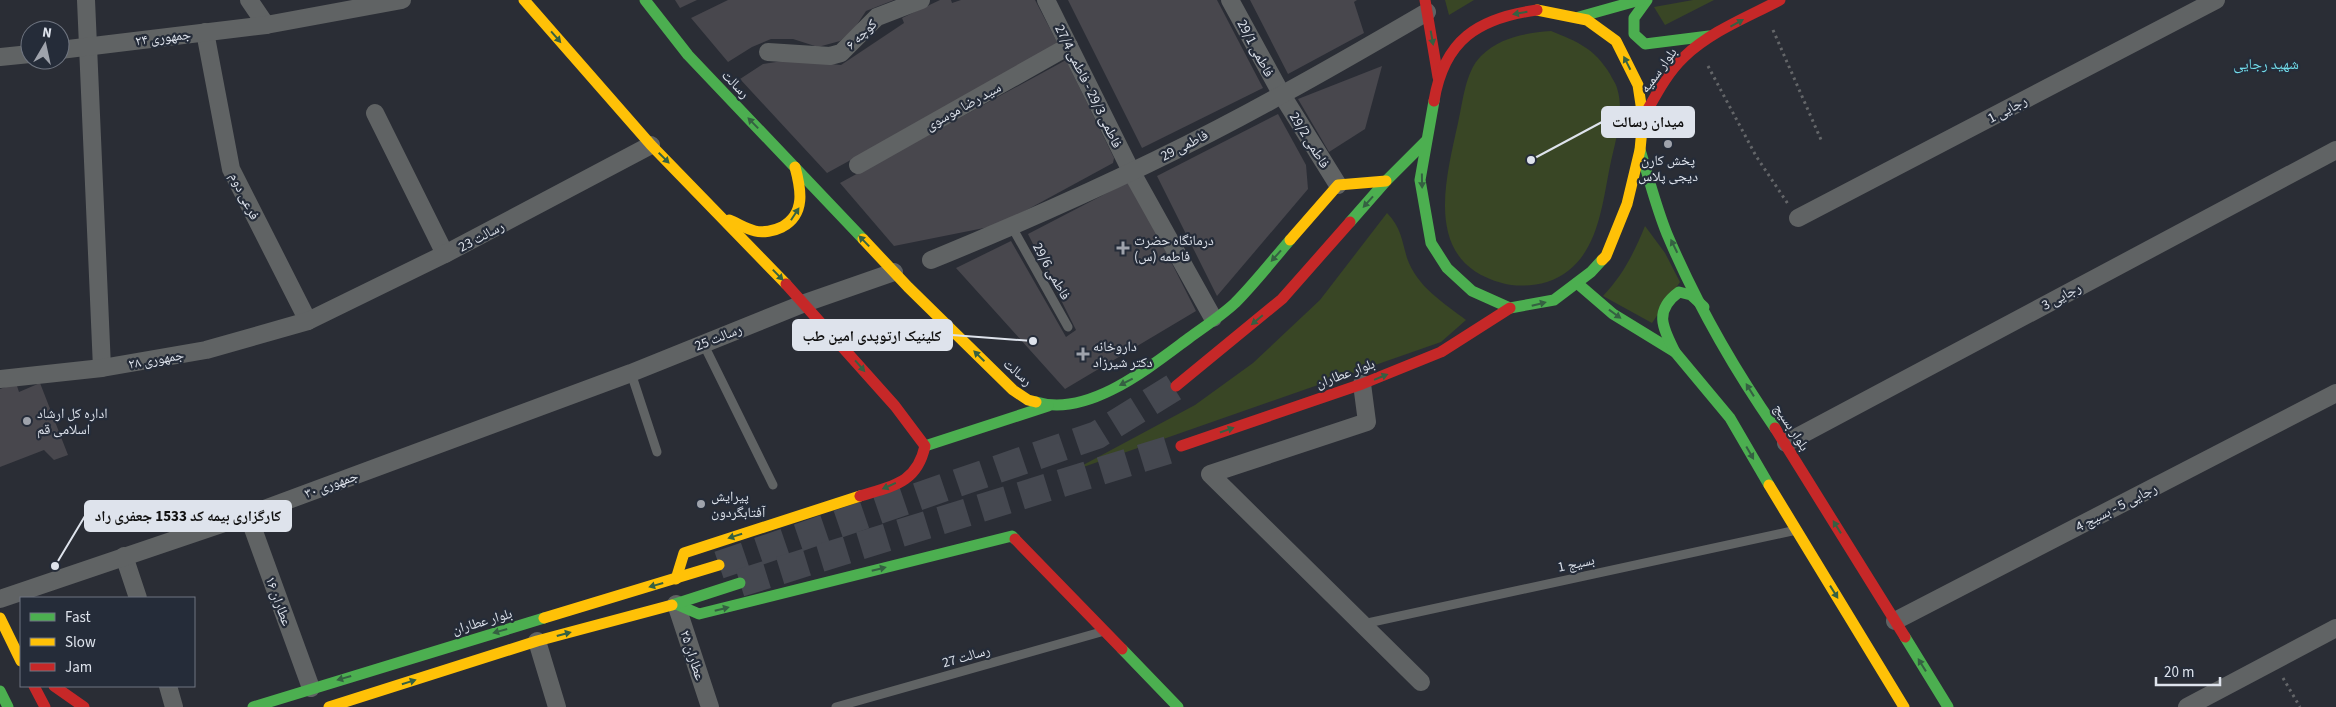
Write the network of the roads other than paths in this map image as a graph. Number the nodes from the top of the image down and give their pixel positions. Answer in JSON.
{"nodes":[{"id":1,"x":86,"y":0,"type":"edge"},
{"id":2,"x":249,"y":0,"type":"edge"},
{"id":3,"x":402,"y":0,"type":"edge"},
{"id":4,"x":524,"y":0,"type":"edge"},
{"id":5,"x":645,"y":0,"type":"edge"},
{"id":6,"x":921,"y":0,"type":"edge"},
{"id":7,"x":1046,"y":0,"type":"edge"},
{"id":8,"x":1230,"y":0,"type":"edge"},
{"id":9,"x":1535,"y":0,"type":"edge"},
{"id":10,"x":1640,"y":0,"type":"edge"},
{"id":11,"x":1647,"y":0,"type":"edge"},
{"id":12,"x":1780,"y":0,"type":"edge"},
{"id":13,"x":2216,"y":0,"type":"edge"},
{"id":14,"x":1426,"y":6,"type":"edge"},
{"id":15,"x":1549,"y":11,"type":"junction"},
{"id":16,"x":1579,"y":17,"type":"junction"},
{"id":17,"x":266,"y":25,"type":"junction"},
{"id":18,"x":205,"y":32,"type":"junction"},
{"id":19,"x":1716,"y":35,"type":"junction"},
{"id":20,"x":88,"y":46,"type":"junction"},
{"id":21,"x":1069,"y":46,"type":"junction"},
{"id":22,"x":70,"y":49,"type":"edge"},
{"id":23,"x":768,"y":52,"type":"dead end"},
{"id":24,"x":20,"y":55,"type":"edge"},
{"id":25,"x":0,"y":57,"type":"edge"},
{"id":26,"x":1438,"y":77,"type":"junction"},
{"id":27,"x":1282,"y":95,"type":"junction"},
{"id":28,"x":375,"y":113,"type":"dead end"},
{"id":29,"x":1643,"y":118,"type":"junction"},
{"id":30,"x":1426,"y":141,"type":"junction"},
{"id":31,"x":651,"y":145,"type":"junction"},
{"id":32,"x":1640,"y":150,"type":"junction"},
{"id":33,"x":2336,"y":150,"type":"edge"},
{"id":34,"x":858,"y":165,"type":"dead end"},
{"id":35,"x":795,"y":167,"type":"junction"},
{"id":36,"x":1131,"y":172,"type":"junction"},
{"id":37,"x":1386,"y":181,"type":"junction"},
{"id":38,"x":1338,"y":185,"type":"junction"},
{"id":39,"x":721,"y":217,"type":"junction"},
{"id":40,"x":1798,"y":218,"type":"road end"},
{"id":41,"x":1012,"y":227,"type":"junction"},
{"id":42,"x":446,"y":254,"type":"junction"},
{"id":43,"x":931,"y":260,"type":"dead end"},
{"id":44,"x":894,"y":272,"type":"junction"},
{"id":45,"x":1577,"y":283,"type":"junction"},
{"id":46,"x":805,"y":303,"type":"junction"},
{"id":47,"x":1704,"y":307,"type":"junction"},
{"id":48,"x":1510,"y":308,"type":"junction"},
{"id":49,"x":1213,"y":318,"type":"junction"},
{"id":50,"x":308,"y":321,"type":"junction"},
{"id":51,"x":1068,"y":327,"type":"dead end"},
{"id":52,"x":703,"y":343,"type":"junction"},
{"id":53,"x":1675,"y":352,"type":"junction"},
{"id":54,"x":102,"y":368,"type":"junction"},
{"id":55,"x":631,"y":372,"type":"junction"},
{"id":56,"x":0,"y":379,"type":"edge"},
{"id":57,"x":1362,"y":384,"type":"junction"},
{"id":58,"x":1176,"y":386,"type":"tunnel mouth"},
{"id":59,"x":2336,"y":393,"type":"edge"},
{"id":60,"x":1048,"y":406,"type":"junction"},
{"id":61,"x":1786,"y":443,"type":"junction"},
{"id":62,"x":925,"y":446,"type":"junction"},
{"id":63,"x":1181,"y":446,"type":"tunnel mouth"},
{"id":64,"x":657,"y":452,"type":"dead end"},
{"id":65,"x":773,"y":485,"type":"dead end"},
{"id":66,"x":248,"y":515,"type":"junction"},
{"id":67,"x":1795,"y":530,"type":"junction"},
{"id":68,"x":124,"y":556,"type":"junction"},
{"id":69,"x":719,"y":566,"type":"tunnel mouth"},
{"id":70,"x":676,"y":579,"type":"junction"},
{"id":71,"x":740,"y":583,"type":"tunnel mouth"},
{"id":72,"x":138,"y":597,"type":"edge"},
{"id":73,"x":0,"y":599,"type":"edge"},
{"id":74,"x":676,"y":604,"type":"junction"},
{"id":75,"x":0,"y":618,"type":"edge"},
{"id":76,"x":1895,"y":622,"type":"junction"},
{"id":77,"x":1363,"y":624,"type":"junction"},
{"id":78,"x":2336,"y":628,"type":"edge"},
{"id":79,"x":1103,"y":632,"type":"junction"},
{"id":80,"x":537,"y":641,"type":"junction"},
{"id":81,"x":20,"y":658,"type":"edge"},
{"id":82,"x":1421,"y":682,"type":"dead end"},
{"id":83,"x":35,"y":687,"type":"edge"},
{"id":84,"x":55,"y":687,"type":"edge"},
{"id":85,"x":168,"y":687,"type":"edge"},
{"id":86,"x":310,"y":688,"type":"junction"},
{"id":87,"x":0,"y":691,"type":"edge"},
{"id":88,"x":1172,"y":705,"type":"edge"},
{"id":89,"x":8,"y":707,"type":"edge"},
{"id":90,"x":45,"y":707,"type":"edge"},
{"id":91,"x":84,"y":707,"type":"edge"},
{"id":92,"x":174,"y":707,"type":"edge"},
{"id":93,"x":253,"y":707,"type":"edge"},
{"id":94,"x":329,"y":707,"type":"edge"},
{"id":95,"x":557,"y":707,"type":"edge"},
{"id":96,"x":710,"y":707,"type":"edge"},
{"id":97,"x":836,"y":707,"type":"edge"},
{"id":98,"x":1904,"y":707,"type":"edge"},
{"id":99,"x":1948,"y":707,"type":"edge"},
{"id":100,"x":2187,"y":707,"type":"edge"}],
"edges":[{"from":1,"to":20,"type":"street"},
{"from":2,"to":17,"type":"street"},
{"from":3,"to":17,"type":"street","name":"جمهوری ۲۴"},
{"from":4,"to":31,"type":"main road","one_way":true},
{"from":35,"to":5,"type":"main road","name":"رسالت","one_way":true},
{"from":6,"to":23,"type":"street","name":"کوچه ۶"},
{"from":7,"to":21,"type":"street","name":"فاطمی 29/3 - فاطمی 27/4"},
{"from":8,"to":27,"type":"street","name":"فاطمی 29/1"},
{"from":9,"to":15,"type":"main road"},
{"from":10,"to":16,"type":"main road"},
{"from":11,"to":19,"type":"main road"},
{"from":19,"to":12,"type":"main road","name":"بلوار سمیه","one_way":true},
{"from":13,"to":40,"type":"street","name":"رجایی 1"},
{"from":14,"to":26,"type":"main road","one_way":true},
{"from":14,"to":27,"type":"street","name":"فاطمی 29"},
{"from":15,"to":16,"type":"main road"},
{"from":15,"to":26,"type":"main road","one_way":true},
{"from":29,"to":16,"type":"main road","one_way":true},
{"from":17,"to":18,"type":"street","name":"جمهوری ۲۴"},
{"from":18,"to":20,"type":"street","name":"جمهوری ۲۴"},
{"from":18,"to":50,"type":"street","name":"فرعی دوم"},
{"from":19,"to":29,"type":"main road","name":"بلوار سمیه"},
{"from":20,"to":22,"type":"street","name":"جمهوری ۲۴"},
{"from":20,"to":54,"type":"street"},
{"from":21,"to":34,"type":"street","name":"سید رضا موسوی"},
{"from":21,"to":36,"type":"street","name":"فاطمی 29/3 - فاطمی 27/4"},
{"from":24,"to":25,"type":"street"},
{"from":26,"to":30,"type":"main road"},
{"from":27,"to":36,"type":"street","name":"فاطمی 29"},
{"from":27,"to":38,"type":"street","name":"فاطمی 29/2"},
{"from":28,"to":42,"type":"street"},
{"from":29,"to":32,"type":"main road"},
{"from":30,"to":37,"type":"main road"},
{"from":30,"to":48,"type":"main road","one_way":true},
{"from":31,"to":39,"type":"main road","one_way":true},
{"from":31,"to":42,"type":"street","name":"رسالت 23"},
{"from":32,"to":45,"type":"main road"},
{"from":47,"to":32,"type":"main road","name":"بلوار بسیج","one_way":true},
{"from":33,"to":61,"type":"street","name":"رجایی 3"},
{"from":39,"to":35,"type":"main road","one_way":true},
{"from":44,"to":35,"type":"main road","name":"رسالت","one_way":true},
{"from":36,"to":41,"type":"street","name":"فاطمی 29"},
{"from":36,"to":49,"type":"street","name":"فاطمی 29/3 - فاطمی 27/4"},
{"from":37,"to":38,"type":"main road"},
{"from":37,"to":58,"type":"main road","one_way":true},
{"from":38,"to":49,"type":"main road","name":"رسالت","one_way":true},
{"from":39,"to":46,"type":"main road","one_way":true},
{"from":41,"to":43,"type":"street","name":"فاطمی 29"},
{"from":41,"to":51,"type":"lane","name":"فاطمی 29/6"},
{"from":42,"to":50,"type":"street","name":"رسالت 23"},
{"from":44,"to":46,"type":"street","name":"رسالت 25"},
{"from":60,"to":44,"type":"main road","name":"رسالت","one_way":true},
{"from":48,"to":45,"type":"main road","one_way":true},
{"from":45,"to":53,"type":"main road","one_way":true},
{"from":46,"to":52,"type":"street","name":"رسالت 25"},
{"from":46,"to":62,"type":"main road","one_way":true},
{"from":47,"to":53,"type":"main road"},
{"from":61,"to":47,"type":"main road","name":"بلوار بسیج","one_way":true},
{"from":57,"to":48,"type":"main road","name":"بلوار عطاران","one_way":true},
{"from":49,"to":60,"type":"main road","name":"رسالت","one_way":true},
{"from":50,"to":54,"type":"street","name":"جمهوری ۲۸"},
{"from":52,"to":55,"type":"street","name":"رسالت 25"},
{"from":52,"to":65,"type":"lane"},
{"from":53,"to":67,"type":"main road","one_way":true},
{"from":54,"to":56,"type":"street","name":"جمهوری ۲۸"},
{"from":55,"to":64,"type":"lane"},
{"from":55,"to":66,"type":"street","name":"جمهوری ۳۰"},
{"from":63,"to":57,"type":"main road","name":"بلوار عطاران","one_way":true},
{"from":57,"to":77,"type":"street"},
{"from":59,"to":76,"type":"street","name":"رجایی 5 - بسیج 4"},
{"from":60,"to":62,"type":"main road"},
{"from":76,"to":61,"type":"main road","name":"بلوار بسیج","one_way":true},
{"from":62,"to":70,"type":"main road","one_way":true},
{"from":66,"to":68,"type":"street","name":"جمهوری ۳۰"},
{"from":66,"to":86,"type":"street","name":"عطاران ۱۶"},
{"from":67,"to":77,"type":"lane","name":"بسیج 1"},
{"from":67,"to":98,"type":"main road","one_way":true},
{"from":68,"to":72,"type":"street"},
{"from":68,"to":73,"type":"street","name":"جمهوری ۳۰"},
{"from":69,"to":70,"type":"main road","name":"بلوار عطاران"},
{"from":70,"to":86,"type":"main road","name":"بلوار عطاران","one_way":true},
{"from":71,"to":74,"type":"main road"},
{"from":74,"to":79,"type":"main road","one_way":true},
{"from":80,"to":74,"type":"main road","one_way":true},
{"from":74,"to":96,"type":"street","name":"عطاران ۲۵"},
{"from":75,"to":81,"type":"main road"},
{"from":99,"to":76,"type":"main road","name":"بلوار بسیج","one_way":true},
{"from":77,"to":82,"type":"street"},
{"from":78,"to":100,"type":"street"},
{"from":79,"to":88,"type":"main road"},
{"from":79,"to":97,"type":"lane","name":"رسالت 27"},
{"from":94,"to":80,"type":"main road","one_way":true},
{"from":80,"to":95,"type":"street"},
{"from":83,"to":90,"type":"main road"},
{"from":84,"to":91,"type":"main road"},
{"from":85,"to":92,"type":"street"},
{"from":86,"to":93,"type":"main road","name":"بلوار عطاران"},
{"from":87,"to":89,"type":"main road"}]}
